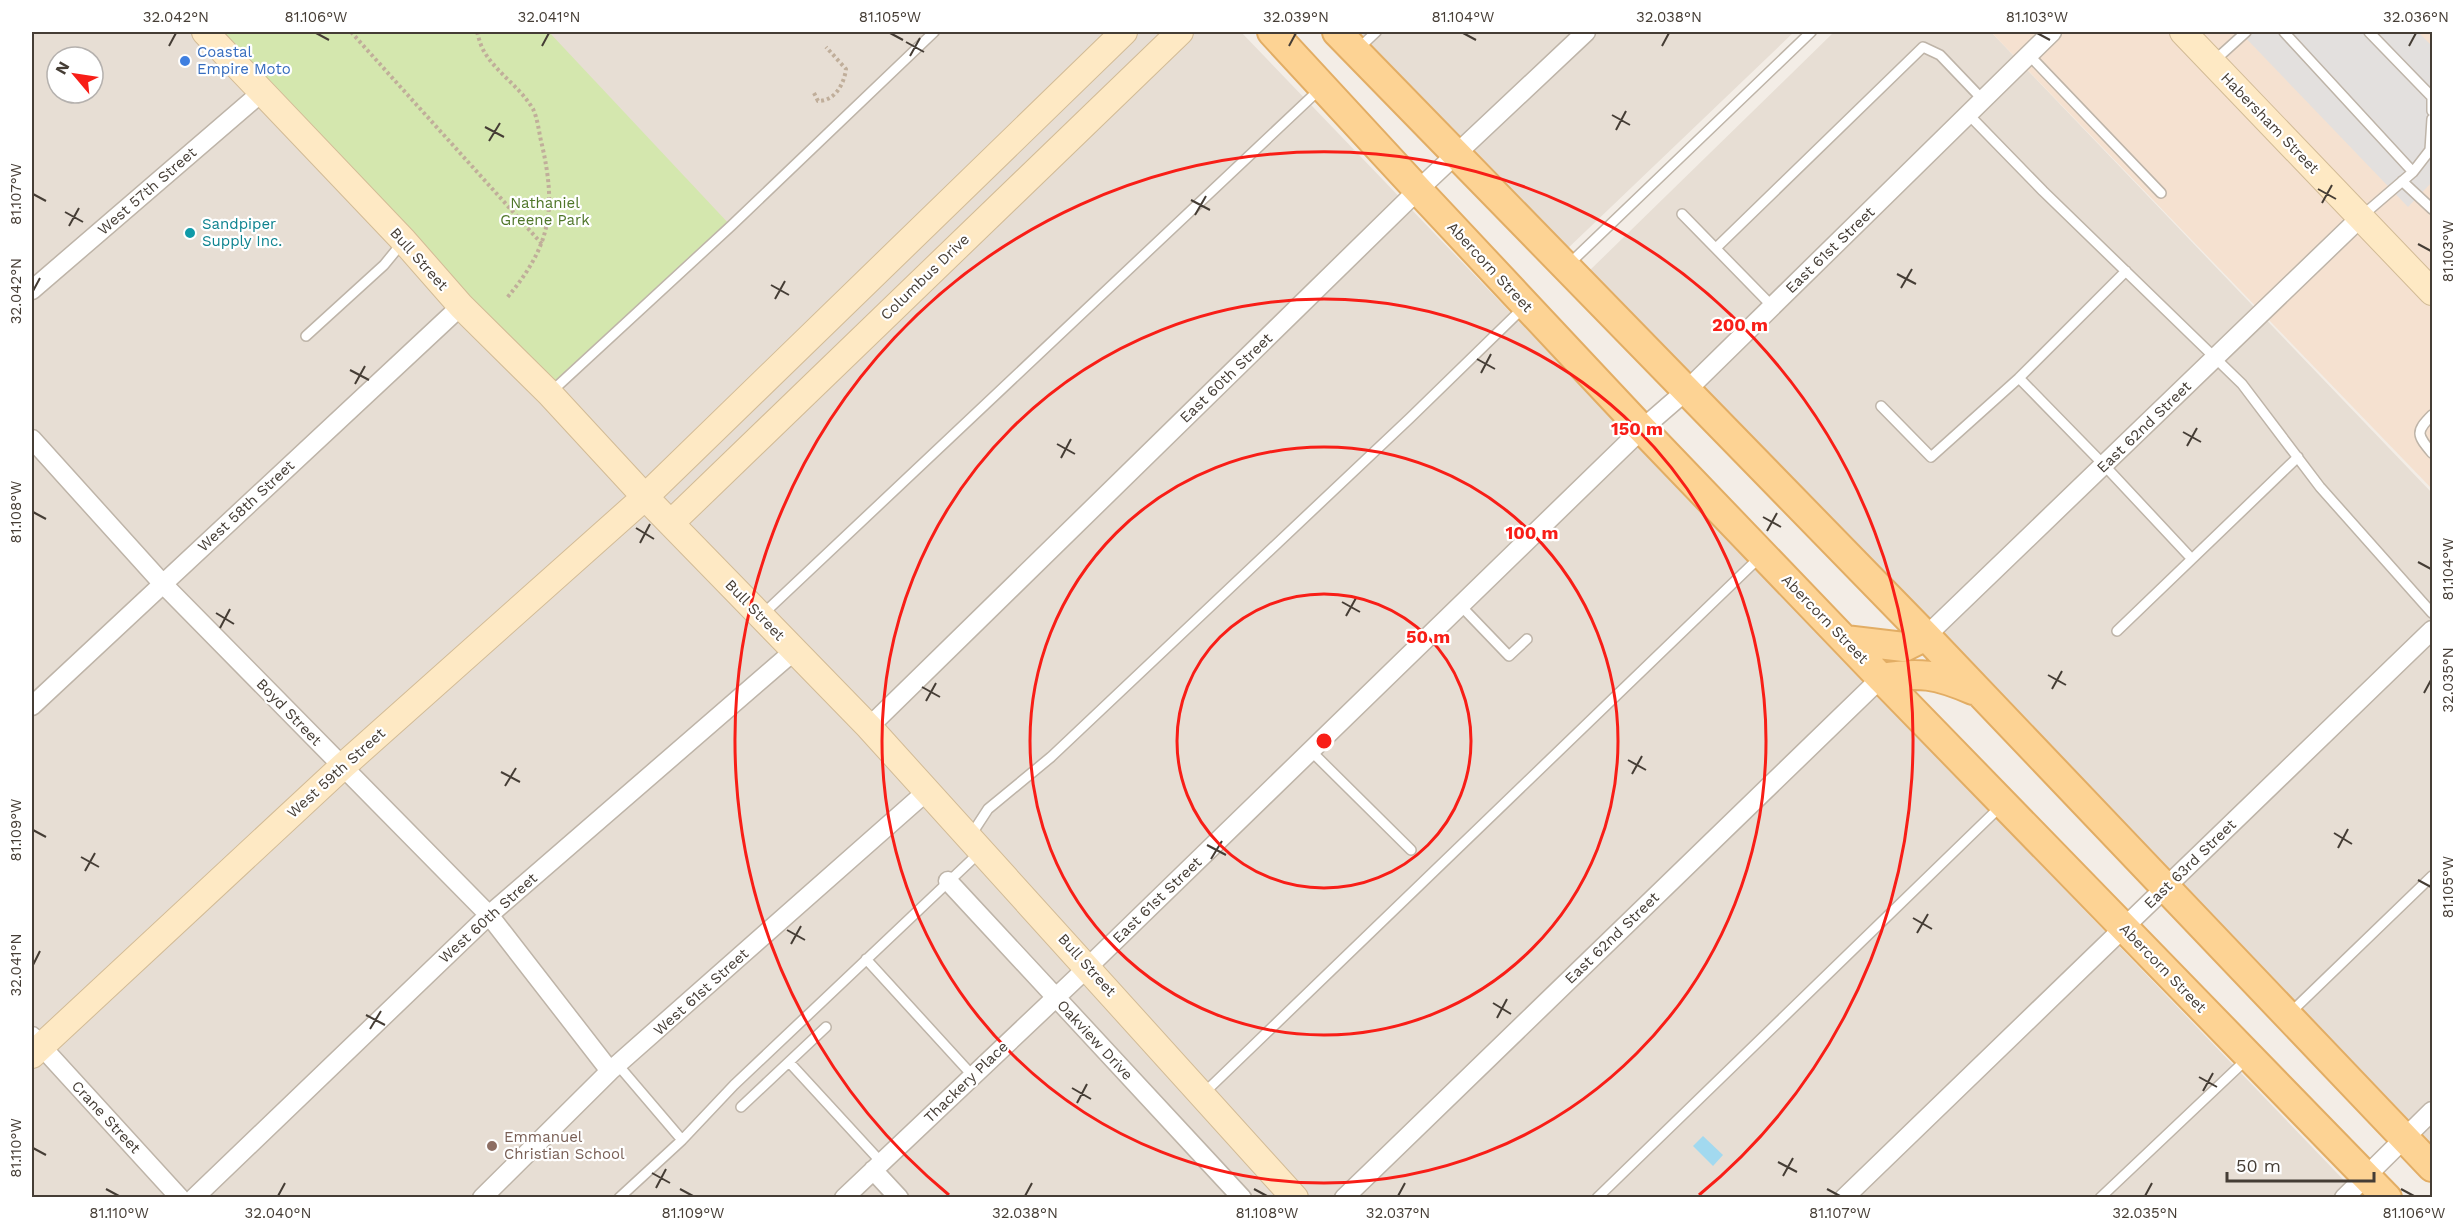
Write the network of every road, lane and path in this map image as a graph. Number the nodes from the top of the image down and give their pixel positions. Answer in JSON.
{"nodes":[{"id":1,"x":206,"y":32,"type":"edge"},
{"id":2,"x":351,"y":32,"type":"edge"},
{"id":3,"x":477,"y":32,"type":"edge"},
{"id":4,"x":934,"y":32,"type":"edge"},
{"id":5,"x":1124,"y":32,"type":"edge"},
{"id":6,"x":1180,"y":32,"type":"edge"},
{"id":7,"x":1272,"y":32,"type":"edge"},
{"id":8,"x":1376,"y":32,"type":"edge"},
{"id":9,"x":1586,"y":32,"type":"edge"},
{"id":10,"x":1811,"y":32,"type":"edge"},
{"id":11,"x":2052,"y":32,"type":"edge"},
{"id":12,"x":2183,"y":32,"type":"edge"},
{"id":13,"x":2246,"y":32,"type":"edge"},
{"id":14,"x":2284,"y":32,"type":"edge"},
{"id":15,"x":2369,"y":32,"type":"edge"},
{"id":16,"x":1346,"y":41,"type":"edge"},
{"id":17,"x":826,"y":47,"type":"dead end"},
{"id":18,"x":2029,"y":55,"type":"junction"},
{"id":19,"x":2213,"y":63,"type":"junction"},
{"id":20,"x":1322,"y":87,"type":"junction"},
{"id":21,"x":262,"y":92,"type":"junction"},
{"id":22,"x":814,"y":93,"type":"dead end"},
{"id":23,"x":2432,"y":97,"type":"edge"},
{"id":24,"x":1983,"y":100,"type":"junction"},
{"id":25,"x":2433,"y":111,"type":"edge"},
{"id":26,"x":1968,"y":114,"type":"junction"},
{"id":27,"x":2433,"y":119,"type":"edge"},
{"id":28,"x":1456,"y":156,"type":"junction"},
{"id":29,"x":2413,"y":172,"type":"junction"},
{"id":30,"x":2402,"y":182,"type":"junction"},
{"id":31,"x":1418,"y":190,"type":"junction"},
{"id":32,"x":2162,"y":193,"type":"dead end"},
{"id":33,"x":2433,"y":209,"type":"edge"},
{"id":34,"x":1682,"y":214,"type":"dead end"},
{"id":35,"x":2361,"y":217,"type":"junction"},
{"id":36,"x":404,"y":242,"type":"junction"},
{"id":37,"x":543,"y":244,"type":"junction"},
{"id":38,"x":1716,"y":248,"type":"junction"},
{"id":39,"x":1566,"y":267,"type":"junction"},
{"id":40,"x":2126,"y":271,"type":"junction"},
{"id":41,"x":32,"y":290,"type":"edge"},
{"id":42,"x":2433,"y":292,"type":"edge"},
{"id":43,"x":506,"y":299,"type":"dead end"},
{"id":44,"x":1526,"y":305,"type":"junction"},
{"id":45,"x":461,"y":306,"type":"junction"},
{"id":46,"x":1772,"y":306,"type":"junction"},
{"id":47,"x":306,"y":336,"type":"dead end"},
{"id":48,"x":2216,"y":357,"type":"junction"},
{"id":49,"x":2019,"y":378,"type":"junction"},
{"id":50,"x":1687,"y":390,"type":"junction"},
{"id":51,"x":549,"y":393,"type":"junction"},
{"id":52,"x":1881,"y":406,"type":"dead end"},
{"id":53,"x":2433,"y":415,"type":"edge"},
{"id":54,"x":1642,"y":429,"type":"junction"},
{"id":55,"x":32,"y":439,"type":"edge"},
{"id":56,"x":2433,"y":453,"type":"edge"},
{"id":57,"x":2298,"y":457,"type":"junction"},
{"id":58,"x":2104,"y":465,"type":"junction"},
{"id":59,"x":645,"y":497,"type":"junction"},
{"id":60,"x":671,"y":523,"type":"junction"},
{"id":61,"x":1763,"y":554,"type":"junction"},
{"id":62,"x":2191,"y":558,"type":"junction"},
{"id":63,"x":162,"y":583,"type":"junction"},
{"id":64,"x":1460,"y":605,"type":"junction"},
{"id":65,"x":2433,"y":613,"type":"edge"},
{"id":66,"x":760,"y":616,"type":"junction"},
{"id":67,"x":2433,"y":630,"type":"edge"},
{"id":68,"x":2116,"y":631,"type":"dead end"},
{"id":69,"x":1926,"y":636,"type":"junction"},
{"id":70,"x":1527,"y":639,"type":"dead end"},
{"id":71,"x":1845,"y":640,"type":"junction"},
{"id":72,"x":794,"y":651,"type":"junction"},
{"id":73,"x":1881,"y":678,"type":"junction"},
{"id":74,"x":1980,"y":693,"type":"junction"},
{"id":75,"x":32,"y":706,"type":"edge"},
{"id":76,"x":869,"y":727,"type":"junction"},
{"id":77,"x":1311,"y":750,"type":"junction"},
{"id":78,"x":343,"y":766,"type":"junction"},
{"id":79,"x":926,"y":792,"type":"junction"},
{"id":80,"x":2003,"y":804,"type":"junction"},
{"id":81,"x":976,"y":844,"type":"junction"},
{"id":82,"x":1411,"y":850,"type":"dead end"},
{"id":83,"x":2433,"y":876,"type":"edge"},
{"id":84,"x":948,"y":881,"type":"junction"},
{"id":85,"x":2166,"y":888,"type":"junction"},
{"id":86,"x":489,"y":915,"type":"junction"},
{"id":87,"x":2124,"y":928,"type":"junction"},
{"id":88,"x":866,"y":959,"type":"junction"},
{"id":89,"x":1088,"y":967,"type":"junction"},
{"id":90,"x":1054,"y":997,"type":"junction"},
{"id":91,"x":2287,"y":1016,"type":"junction"},
{"id":92,"x":826,"y":1027,"type":"dead end"},
{"id":93,"x":35,"y":1046,"type":"edge"},
{"id":94,"x":2250,"y":1057,"type":"junction"},
{"id":95,"x":789,"y":1062,"type":"junction"},
{"id":96,"x":614,"y":1068,"type":"junction"},
{"id":97,"x":972,"y":1075,"type":"junction"},
{"id":98,"x":1202,"y":1095,"type":"junction"},
{"id":99,"x":741,"y":1107,"type":"dead end"},
{"id":100,"x":2433,"y":1112,"type":"edge"},
{"id":101,"x":2404,"y":1138,"type":"junction"},
{"id":102,"x":682,"y":1140,"type":"junction"},
{"id":103,"x":877,"y":1166,"type":"junction"},
{"id":104,"x":2433,"y":1167,"type":"edge"},
{"id":105,"x":2366,"y":1175,"type":"junction"},
{"id":106,"x":180,"y":1197,"type":"edge"},
{"id":107,"x":194,"y":1197,"type":"edge"},
{"id":108,"x":482,"y":1197,"type":"edge"},
{"id":109,"x":619,"y":1197,"type":"edge"},
{"id":110,"x":844,"y":1197,"type":"edge"},
{"id":111,"x":899,"y":1197,"type":"edge"},
{"id":112,"x":1242,"y":1197,"type":"edge"},
{"id":113,"x":1295,"y":1197,"type":"edge"},
{"id":114,"x":1344,"y":1197,"type":"edge"},
{"id":115,"x":1598,"y":1197,"type":"edge"},
{"id":116,"x":1844,"y":1197,"type":"edge"},
{"id":117,"x":2100,"y":1197,"type":"edge"},
{"id":118,"x":2344,"y":1197,"type":"edge"},
{"id":119,"x":2387,"y":1197,"type":"edge"}],
"edges":[{"from":1,"to":21,"type":"street","name":"Bull Street"},
{"from":2,"to":37,"type":"path"},
{"from":3,"to":37,"type":"path"},
{"from":4,"to":51,"type":"lane"},
{"from":5,"to":59,"type":"street"},
{"from":6,"to":60,"type":"street","name":"Columbus Drive"},
{"from":7,"to":20,"type":"main road","name":"Abercorn Street"},
{"from":8,"to":16,"type":"lane"},
{"from":9,"to":28,"type":"street","name":"East 60th Street"},
{"from":10,"to":39,"type":"lane"},
{"from":11,"to":18,"type":"street","name":"East 61st Street"},
{"from":12,"to":19,"type":"street","name":"Habersham Street"},
{"from":13,"to":19,"type":"lane"},
{"from":14,"to":29,"type":"lane"},
{"from":15,"to":23,"type":"lane"},
{"from":16,"to":28,"type":"main road"},
{"from":17,"to":22,"type":"path"},
{"from":18,"to":24,"type":"street","name":"East 61st Street"},
{"from":18,"to":32,"type":"lane"},
{"from":19,"to":35,"type":"street","name":"Habersham Street"},
{"from":20,"to":31,"type":"main road","name":"Abercorn Street"},
{"from":20,"to":66,"type":"lane"},
{"from":21,"to":36,"type":"street","name":"Bull Street"},
{"from":21,"to":41,"type":"street","name":"West 57th Street"},
{"from":23,"to":25,"type":"lane"},
{"from":24,"to":26,"type":"street","name":"East 61st Street"},
{"from":24,"to":38,"type":"lane"},
{"from":26,"to":40,"type":"lane"},
{"from":26,"to":46,"type":"street","name":"East 61st Street"},
{"from":27,"to":29,"type":"lane"},
{"from":28,"to":31,"type":"street","name":"East 60th Street"},
{"from":28,"to":39,"type":"main road"},
{"from":29,"to":30,"type":"lane"},
{"from":30,"to":33,"type":"lane"},
{"from":30,"to":35,"type":"lane"},
{"from":31,"to":44,"type":"main road","name":"Abercorn Street"},
{"from":31,"to":76,"type":"street","name":"East 60th Street"},
{"from":34,"to":38,"type":"lane"},
{"from":35,"to":42,"type":"street","name":"Habersham Street"},
{"from":35,"to":48,"type":"street","name":"East 62nd Street"},
{"from":36,"to":45,"type":"street","name":"Bull Street"},
{"from":36,"to":47,"type":"lane"},
{"from":37,"to":43,"type":"path"},
{"from":38,"to":46,"type":"lane"},
{"from":39,"to":50,"type":"main road"},
{"from":40,"to":48,"type":"lane"},
{"from":40,"to":49,"type":"lane"},
{"from":44,"to":54,"type":"main road","name":"Abercorn Street"},
{"from":44,"to":81,"type":"lane"},
{"from":45,"to":51,"type":"street","name":"Bull Street"},
{"from":45,"to":63,"type":"street","name":"West 58th Street"},
{"from":46,"to":50,"type":"street","name":"East 61st Street"},
{"from":48,"to":57,"type":"lane"},
{"from":48,"to":58,"type":"street","name":"East 62nd Street"},
{"from":49,"to":52,"type":"lane"},
{"from":49,"to":58,"type":"lane"},
{"from":50,"to":54,"type":"street","name":"East 61st Street"},
{"from":50,"to":69,"type":"main road"},
{"from":51,"to":59,"type":"street","name":"Bull Street"},
{"from":53,"to":56,"type":"lane"},
{"from":54,"to":61,"type":"main road","name":"Abercorn Street"},
{"from":54,"to":64,"type":"street","name":"East 61st Street"},
{"from":55,"to":63,"type":"street","name":"Boyd Street"},
{"from":57,"to":62,"type":"lane"},
{"from":57,"to":65,"type":"lane"},
{"from":58,"to":62,"type":"lane"},
{"from":58,"to":69,"type":"street","name":"East 62nd Street"},
{"from":59,"to":60,"type":"street","name":"Bull Street"},
{"from":59,"to":78,"type":"street","name":"West 59th Street"},
{"from":60,"to":66,"type":"street","name":"Bull Street"},
{"from":61,"to":71,"type":"main road","name":"Abercorn Street"},
{"from":61,"to":98,"type":"lane"},
{"from":62,"to":68,"type":"lane"},
{"from":63,"to":75,"type":"street","name":"West 58th Street"},
{"from":63,"to":78,"type":"street","name":"Boyd Street"},
{"from":64,"to":70,"type":"lane"},
{"from":64,"to":77,"type":"street","name":"East 61st Street"},
{"from":66,"to":72,"type":"street","name":"Bull Street"},
{"from":67,"to":85,"type":"street","name":"East 63rd Street"},
{"from":69,"to":71,"type":"main road"},
{"from":69,"to":74,"type":"main road"},
{"from":71,"to":73,"type":"main road","name":"Abercorn Street"},
{"from":72,"to":76,"type":"street","name":"Bull Street"},
{"from":72,"to":86,"type":"street","name":"West 60th Street"},
{"from":73,"to":74,"type":"main road"},
{"from":73,"to":80,"type":"main road","name":"Abercorn Street"},
{"from":73,"to":114,"type":"street","name":"East 62nd Street"},
{"from":74,"to":85,"type":"main road"},
{"from":76,"to":79,"type":"street","name":"Bull Street"},
{"from":77,"to":82,"type":"lane"},
{"from":77,"to":89,"type":"street","name":"East 61st Street"},
{"from":78,"to":86,"type":"street","name":"Boyd Street"},
{"from":78,"to":93,"type":"street","name":"West 59th Street"},
{"from":79,"to":81,"type":"street","name":"Bull Street"},
{"from":79,"to":96,"type":"street","name":"West 61st Street"},
{"from":80,"to":87,"type":"main road","name":"Abercorn Street"},
{"from":80,"to":115,"type":"lane"},
{"from":81,"to":84,"type":"lane"},
{"from":81,"to":89,"type":"street","name":"Bull Street"},
{"from":83,"to":91,"type":"lane"},
{"from":84,"to":88,"type":"lane"},
{"from":84,"to":90,"type":"street","name":"Oakview Drive"},
{"from":85,"to":87,"type":"street","name":"East 63rd Street"},
{"from":85,"to":91,"type":"main road"},
{"from":86,"to":96,"type":"street","name":"Boyd Street"},
{"from":86,"to":107,"type":"street","name":"West 60th Street"},
{"from":87,"to":94,"type":"main road","name":"Abercorn Street"},
{"from":87,"to":116,"type":"street","name":"East 63rd Street"},
{"from":88,"to":97,"type":"lane"},
{"from":88,"to":102,"type":"lane"},
{"from":89,"to":90,"type":"street","name":"Thackery Place"},
{"from":89,"to":98,"type":"street","name":"Bull Street"},
{"from":90,"to":97,"type":"street","name":"Thackery Place"},
{"from":90,"to":112,"type":"street","name":"Oakview Drive"},
{"from":91,"to":101,"type":"main road"},
{"from":92,"to":95,"type":"lane"},
{"from":93,"to":106,"type":"street","name":"Crane Street"},
{"from":94,"to":105,"type":"main road","name":"Abercorn Street"},
{"from":94,"to":117,"type":"lane"},
{"from":95,"to":99,"type":"lane"},
{"from":95,"to":103,"type":"lane"},
{"from":96,"to":102,"type":"lane"},
{"from":96,"to":108,"type":"street","name":"West 61st Street"},
{"from":97,"to":103,"type":"street","name":"Thackery Place"},
{"from":98,"to":113,"type":"street","name":"Bull Street"},
{"from":100,"to":101,"type":"street"},
{"from":101,"to":104,"type":"main road"},
{"from":101,"to":105,"type":"street"},
{"from":102,"to":109,"type":"lane"},
{"from":103,"to":110,"type":"street","name":"Thackery Place"},
{"from":103,"to":111,"type":"street"},
{"from":105,"to":118,"type":"street"},
{"from":105,"to":119,"type":"main road","name":"Abercorn Street"}]}
